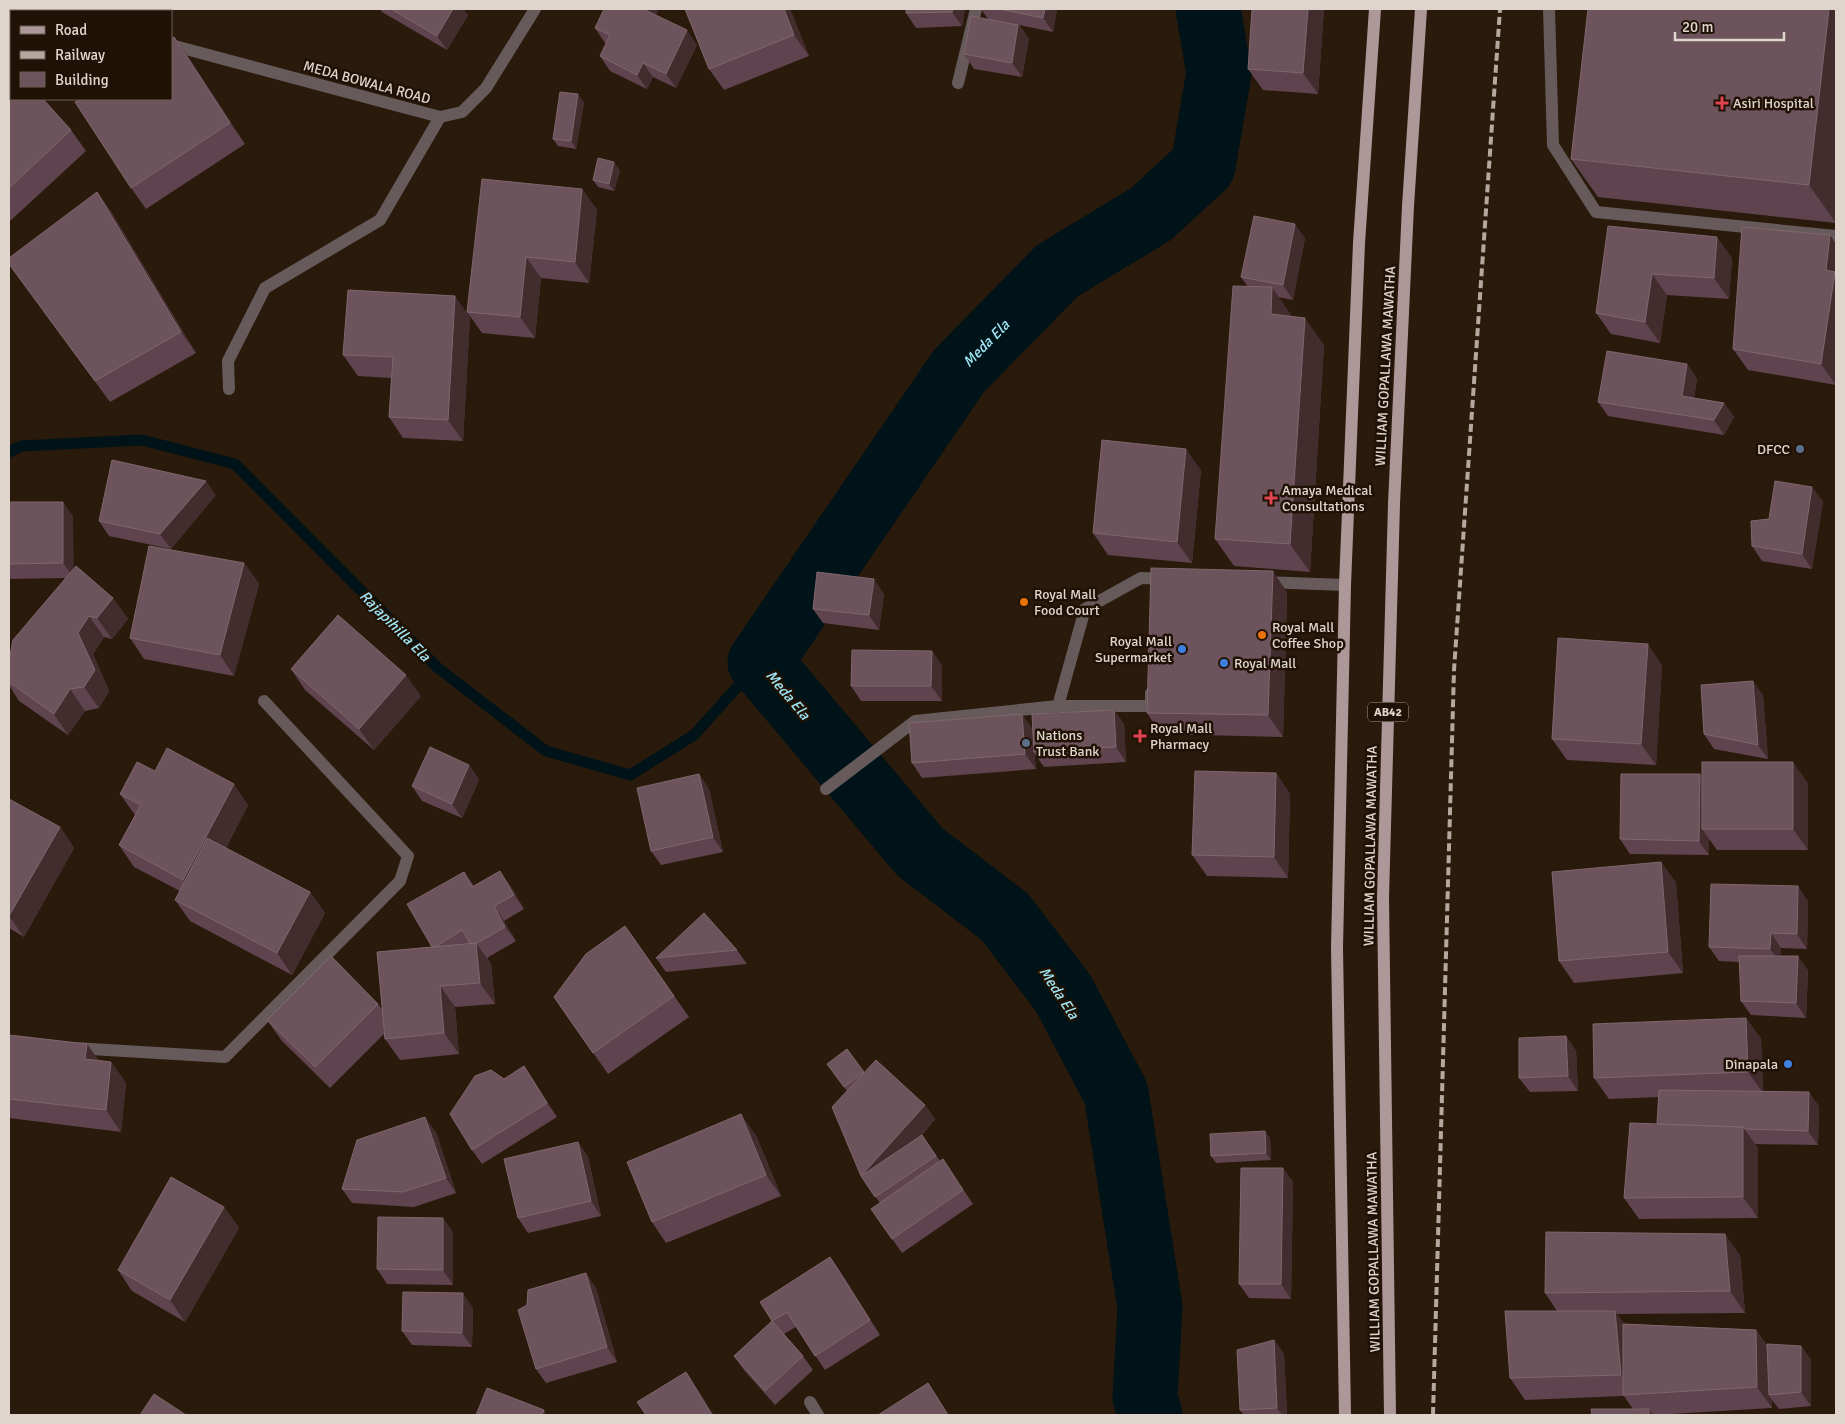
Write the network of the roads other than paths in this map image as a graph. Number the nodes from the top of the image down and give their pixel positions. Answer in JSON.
{"nodes":[{"id":1,"x":535,"y":9,"type":"edge"},
{"id":2,"x":976,"y":9,"type":"edge"},
{"id":3,"x":1375,"y":9,"type":"edge"},
{"id":4,"x":1421,"y":9,"type":"edge"},
{"id":5,"x":1549,"y":9,"type":"edge"},
{"id":6,"x":172,"y":45,"type":"edge"},
{"id":7,"x":958,"y":83,"type":"dead end"},
{"id":8,"x":440,"y":117,"type":"junction"},
{"id":9,"x":1836,"y":236,"type":"edge"},
{"id":10,"x":229,"y":389,"type":"dead end"},
{"id":11,"x":1177,"y":579,"type":"edge"},
{"id":12,"x":1256,"y":582,"type":"edge"},
{"id":13,"x":1346,"y":585,"type":"junction"},
{"id":14,"x":1152,"y":677,"type":"edge"},
{"id":15,"x":264,"y":701,"type":"dead end"},
{"id":16,"x":1058,"y":706,"type":"junction"},
{"id":17,"x":826,"y":789,"type":"dead end"},
{"id":18,"x":58,"y":1047,"type":"edge"},
{"id":19,"x":810,"y":1402,"type":"dead end"},
{"id":20,"x":818,"y":1415,"type":"edge"},
{"id":21,"x":1345,"y":1415,"type":"edge"},
{"id":22,"x":1390,"y":1415,"type":"edge"}],
"edges":[{"from":1,"to":8,"type":"street","name":"MEDA BOWALA ROAD"},
{"from":2,"to":7,"type":"street"},
{"from":3,"to":13,"type":"main road"},
{"from":4,"to":22,"type":"main road","name":"WILLIAM GOPALLAWA MAWATHA","number":"AB42"},
{"from":5,"to":9,"type":"street"},
{"from":6,"to":8,"type":"street","name":"MEDA BOWALA ROAD"},
{"from":8,"to":10,"type":"street"},
{"from":11,"to":16,"type":"street"},
{"from":12,"to":13,"type":"street"},
{"from":13,"to":21,"type":"main road"},
{"from":14,"to":16,"type":"street"},
{"from":15,"to":18,"type":"street"},
{"from":16,"to":17,"type":"street"},
{"from":19,"to":20,"type":"street"}]}
